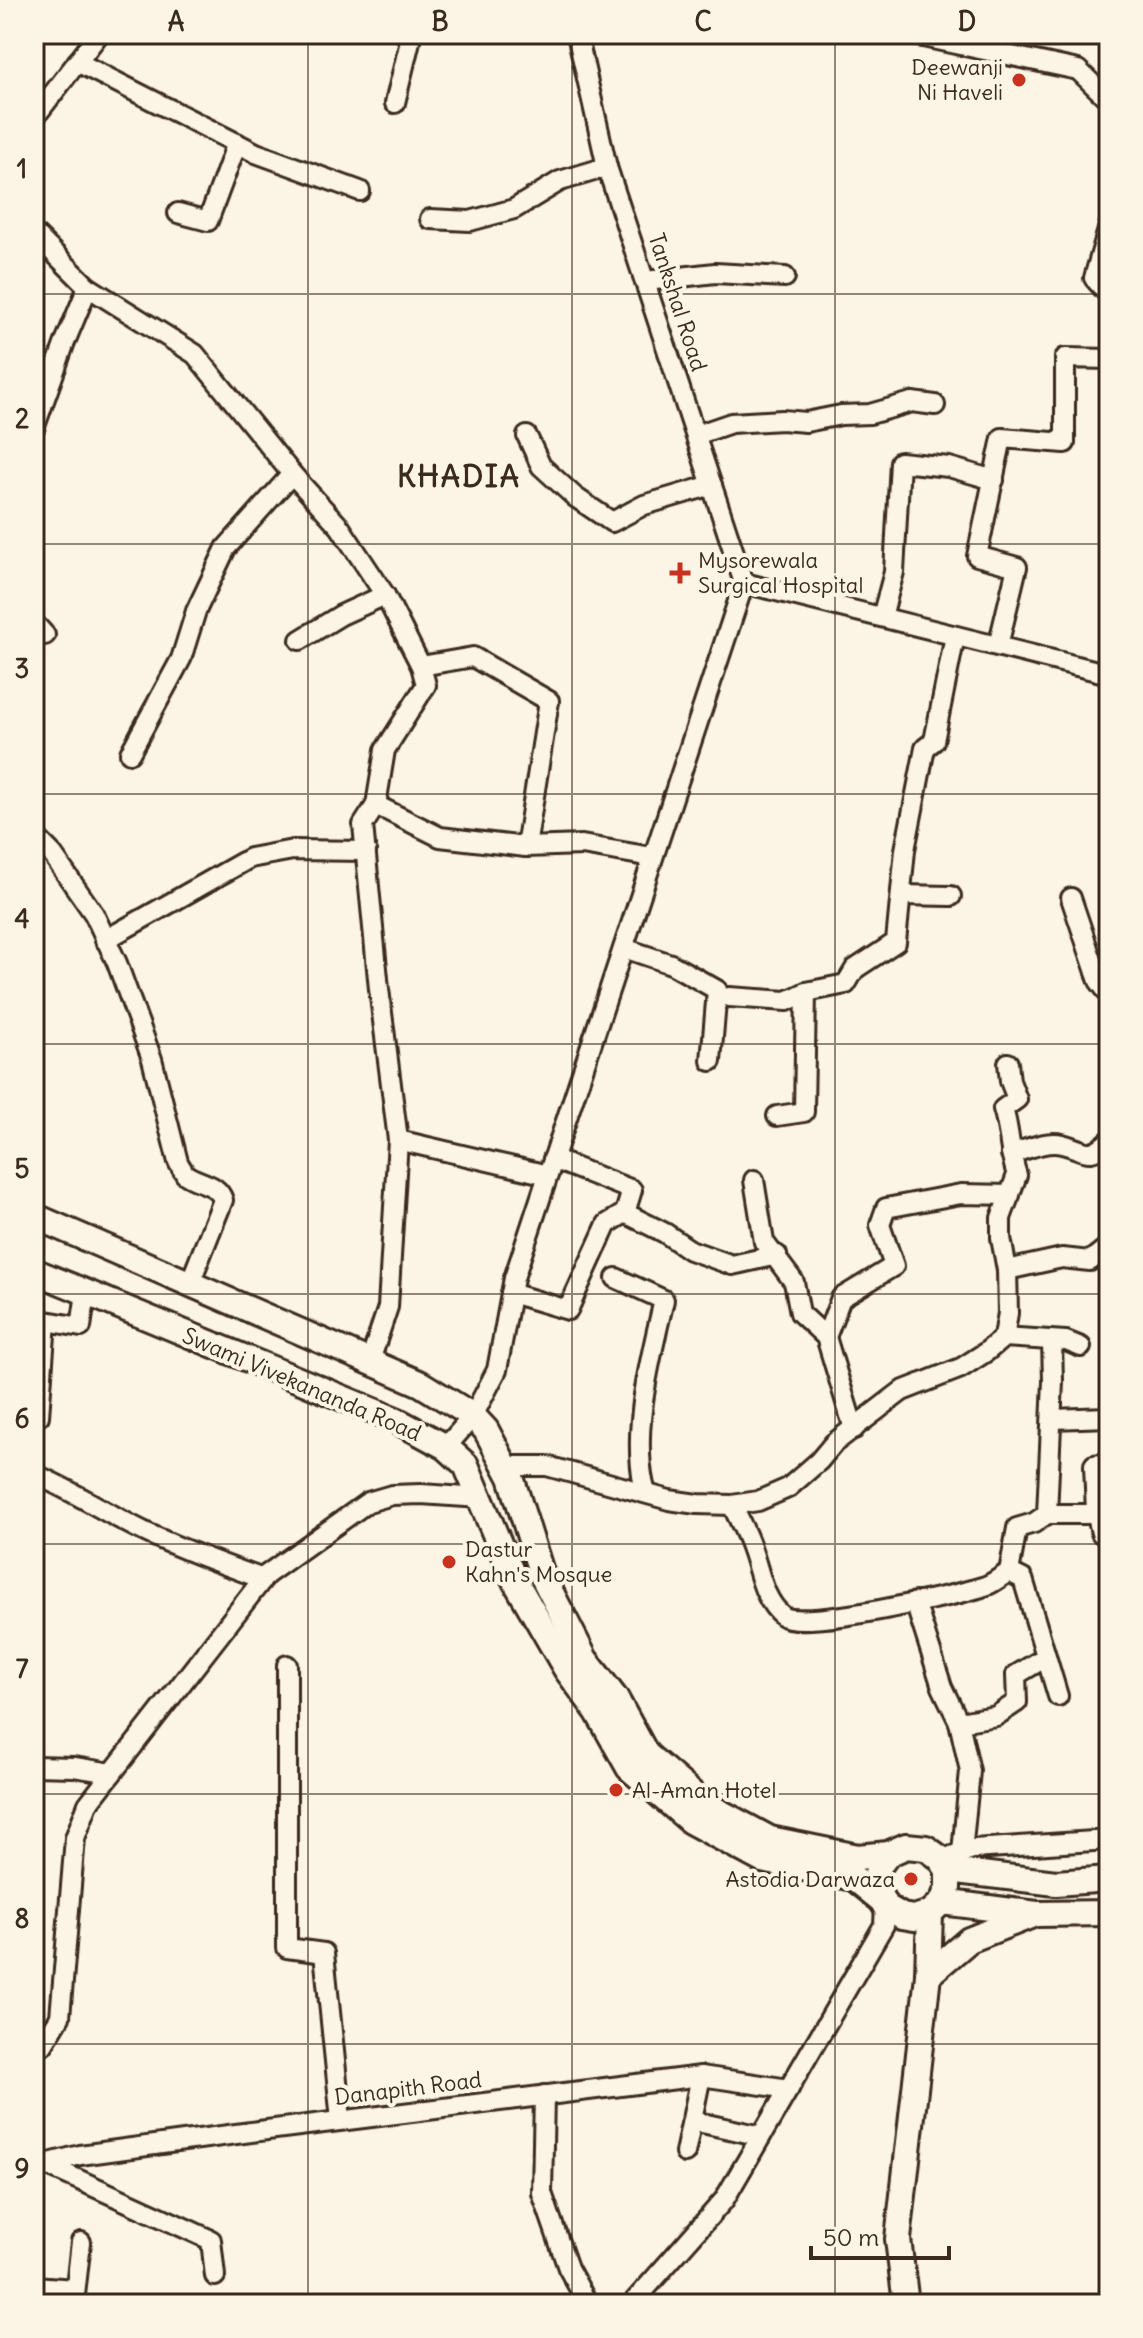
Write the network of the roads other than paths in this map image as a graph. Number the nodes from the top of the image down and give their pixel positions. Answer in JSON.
{"nodes":[{"id":1,"x":99,"y":34,"type":"edge"},
{"id":2,"x":405,"y":34,"type":"edge"},
{"id":3,"x":577,"y":34,"type":"edge"},
{"id":4,"x":909,"y":34,"type":"edge"},
{"id":5,"x":77,"y":62,"type":"junction"},
{"id":6,"x":1109,"y":100,"type":"edge"},
{"id":7,"x":395,"y":103,"type":"dead end"},
{"id":8,"x":34,"y":118,"type":"edge"},
{"id":9,"x":237,"y":143,"type":"junction"},
{"id":10,"x":607,"y":167,"type":"junction"},
{"id":11,"x":360,"y":191,"type":"dead end"},
{"id":12,"x":178,"y":213,"type":"dead end"},
{"id":13,"x":430,"y":219,"type":"dead end"},
{"id":14,"x":1109,"y":226,"type":"edge"},
{"id":15,"x":34,"y":233,"type":"edge"},
{"id":16,"x":785,"y":277,"type":"dead end"},
{"id":17,"x":646,"y":281,"type":"junction"},
{"id":18,"x":88,"y":287,"type":"junction"},
{"id":19,"x":1109,"y":295,"type":"edge"},
{"id":20,"x":1109,"y":359,"type":"edge"},
{"id":21,"x":935,"y":405,"type":"dead end"},
{"id":22,"x":34,"y":429,"type":"edge"},
{"id":23,"x":696,"y":435,"type":"junction"},
{"id":24,"x":527,"y":436,"type":"dead end"},
{"id":25,"x":292,"y":474,"type":"junction"},
{"id":26,"x":994,"y":480,"type":"junction"},
{"id":27,"x":712,"y":485,"type":"junction"},
{"id":28,"x":744,"y":583,"type":"junction"},
{"id":29,"x":385,"y":595,"type":"junction"},
{"id":30,"x":882,"y":617,"type":"junction"},
{"id":31,"x":955,"y":636,"type":"junction"},
{"id":32,"x":300,"y":640,"type":"dead end"},
{"id":33,"x":998,"y":646,"type":"junction"},
{"id":34,"x":421,"y":666,"type":"junction"},
{"id":35,"x":1109,"y":674,"type":"edge"},
{"id":36,"x":130,"y":753,"type":"dead end"},
{"id":37,"x":376,"y":805,"type":"junction"},
{"id":38,"x":34,"y":835,"type":"edge"},
{"id":39,"x":526,"y":847,"type":"junction"},
{"id":40,"x":366,"y":851,"type":"junction"},
{"id":41,"x":652,"y":857,"type":"junction"},
{"id":42,"x":901,"y":895,"type":"junction"},
{"id":43,"x":951,"y":896,"type":"dead end"},
{"id":44,"x":1071,"y":898,"type":"dead end"},
{"id":45,"x":105,"y":940,"type":"junction"},
{"id":46,"x":624,"y":948,"type":"junction"},
{"id":47,"x":806,"y":992,"type":"junction"},
{"id":48,"x":1109,"y":994,"type":"edge"},
{"id":49,"x":729,"y":997,"type":"dead end"},
{"id":50,"x":711,"y":1061,"type":"dead end"},
{"id":51,"x":1008,"y":1063,"type":"dead end"},
{"id":52,"x":777,"y":1116,"type":"dead end"},
{"id":53,"x":398,"y":1140,"type":"junction"},
{"id":54,"x":1109,"y":1141,"type":"edge"},
{"id":55,"x":1011,"y":1154,"type":"junction"},
{"id":56,"x":550,"y":1167,"type":"junction"},
{"id":57,"x":754,"y":1180,"type":"dead end"},
{"id":58,"x":1010,"y":1195,"type":"junction"},
{"id":59,"x":625,"y":1213,"type":"junction"},
{"id":60,"x":34,"y":1216,"type":"edge"},
{"id":61,"x":1109,"y":1246,"type":"edge"},
{"id":62,"x":777,"y":1255,"type":"junction"},
{"id":63,"x":1007,"y":1270,"type":"junction"},
{"id":64,"x":34,"y":1271,"type":"edge"},
{"id":65,"x":616,"y":1278,"type":"dead end"},
{"id":66,"x":190,"y":1283,"type":"junction"},
{"id":67,"x":86,"y":1293,"type":"junction"},
{"id":68,"x":511,"y":1293,"type":"junction"},
{"id":69,"x":826,"y":1337,"type":"junction"},
{"id":70,"x":1004,"y":1337,"type":"junction"},
{"id":71,"x":1052,"y":1341,"type":"junction"},
{"id":72,"x":1081,"y":1347,"type":"dead end"},
{"id":73,"x":370,"y":1361,"type":"junction"},
{"id":74,"x":39,"y":1416,"type":"dead end"},
{"id":75,"x":473,"y":1416,"type":"junction"},
{"id":76,"x":1109,"y":1417,"type":"edge"},
{"id":77,"x":1052,"y":1419,"type":"junction"},
{"id":78,"x":854,"y":1429,"type":"junction"},
{"id":79,"x":446,"y":1447,"type":"junction"},
{"id":80,"x":1109,"y":1463,"type":"edge"},
{"id":81,"x":505,"y":1466,"type":"junction"},
{"id":82,"x":34,"y":1474,"type":"edge"},
{"id":83,"x":646,"y":1493,"type":"junction"},
{"id":84,"x":481,"y":1498,"type":"junction"},
{"id":85,"x":732,"y":1505,"type":"junction"},
{"id":86,"x":1047,"y":1514,"type":"junction"},
{"id":87,"x":1097,"y":1514,"type":"junction"},
{"id":88,"x":1109,"y":1533,"type":"edge"},
{"id":89,"x":1009,"y":1572,"type":"junction"},
{"id":90,"x":263,"y":1579,"type":"junction"},
{"id":91,"x":915,"y":1602,"type":"junction"},
{"id":92,"x":1046,"y":1657,"type":"junction"},
{"id":93,"x":287,"y":1665,"type":"dead end"},
{"id":94,"x":1058,"y":1696,"type":"dead end"},
{"id":95,"x":959,"y":1722,"type":"junction"},
{"id":96,"x":34,"y":1766,"type":"edge"},
{"id":97,"x":112,"y":1773,"type":"junction"},
{"id":98,"x":1109,"y":1840,"type":"edge"},
{"id":99,"x":888,"y":1854,"type":"junction"},
{"id":100,"x":950,"y":1860,"type":"junction"},
{"id":101,"x":1109,"y":1879,"type":"edge"},
{"id":102,"x":883,"y":1903,"type":"junction"},
{"id":103,"x":936,"y":1908,"type":"junction"},
{"id":104,"x":1109,"y":1913,"type":"edge"},
{"id":105,"x":1037,"y":1914,"type":"junction"},
{"id":106,"x":928,"y":1975,"type":"junction"},
{"id":107,"x":34,"y":2050,"type":"edge"},
{"id":108,"x":701,"y":2076,"type":"junction"},
{"id":109,"x":789,"y":2089,"type":"junction"},
{"id":110,"x":544,"y":2095,"type":"junction"},
{"id":111,"x":341,"y":2120,"type":"junction"},
{"id":112,"x":693,"y":2121,"type":"junction"},
{"id":113,"x":761,"y":2136,"type":"junction"},
{"id":114,"x":685,"y":2153,"type":"dead end"},
{"id":115,"x":39,"y":2166,"type":"edge"},
{"id":116,"x":81,"y":2242,"type":"dead end"},
{"id":117,"x":215,"y":2276,"type":"dead end"},
{"id":118,"x":34,"y":2286,"type":"edge"},
{"id":119,"x":74,"y":2296,"type":"edge"},
{"id":120,"x":588,"y":2304,"type":"edge"},
{"id":121,"x":632,"y":2304,"type":"edge"},
{"id":122,"x":906,"y":2304,"type":"edge"}],
"edges":[{"from":1,"to":5,"type":"street"},
{"from":2,"to":7,"type":"street"},
{"from":3,"to":10,"type":"street","name":"Tankshal Road"},
{"from":4,"to":6,"type":"street"},
{"from":5,"to":8,"type":"street"},
{"from":5,"to":9,"type":"street"},
{"from":9,"to":11,"type":"street"},
{"from":9,"to":12,"type":"street"},
{"from":10,"to":13,"type":"street"},
{"from":10,"to":17,"type":"street","name":"Tankshal Road"},
{"from":14,"to":19,"type":"street"},
{"from":15,"to":18,"type":"street"},
{"from":16,"to":17,"type":"street"},
{"from":17,"to":23,"type":"street","name":"Tankshal Road"},
{"from":18,"to":22,"type":"street"},
{"from":18,"to":25,"type":"street"},
{"from":20,"to":26,"type":"street"},
{"from":21,"to":23,"type":"street"},
{"from":23,"to":27,"type":"street","name":"Tankshal Road"},
{"from":24,"to":27,"type":"street"},
{"from":25,"to":29,"type":"street"},
{"from":25,"to":36,"type":"street"},
{"from":26,"to":30,"type":"street"},
{"from":26,"to":33,"type":"street"},
{"from":27,"to":28,"type":"street","name":"Tankshal Road"},
{"from":28,"to":30,"type":"street"},
{"from":28,"to":41,"type":"street"},
{"from":29,"to":32,"type":"street"},
{"from":29,"to":34,"type":"street"},
{"from":30,"to":31,"type":"street"},
{"from":31,"to":33,"type":"street"},
{"from":31,"to":42,"type":"street"},
{"from":33,"to":35,"type":"street"},
{"from":34,"to":37,"type":"street"},
{"from":34,"to":39,"type":"street"},
{"from":37,"to":39,"type":"street"},
{"from":37,"to":40,"type":"street"},
{"from":38,"to":45,"type":"street"},
{"from":39,"to":41,"type":"street"},
{"from":40,"to":45,"type":"street"},
{"from":40,"to":53,"type":"street"},
{"from":41,"to":46,"type":"street"},
{"from":42,"to":43,"type":"street"},
{"from":42,"to":47,"type":"street"},
{"from":44,"to":48,"type":"street"},
{"from":45,"to":66,"type":"street"},
{"from":46,"to":50,"type":"street"},
{"from":46,"to":56,"type":"street"},
{"from":47,"to":49,"type":"street"},
{"from":47,"to":52,"type":"street"},
{"from":51,"to":55,"type":"street"},
{"from":53,"to":56,"type":"street"},
{"from":53,"to":73,"type":"street"},
{"from":54,"to":55,"type":"street"},
{"from":55,"to":58,"type":"street"},
{"from":56,"to":59,"type":"street"},
{"from":56,"to":68,"type":"street"},
{"from":57,"to":62,"type":"street"},
{"from":58,"to":63,"type":"street"},
{"from":58,"to":69,"type":"street"},
{"from":59,"to":62,"type":"street"},
{"from":59,"to":68,"type":"street"},
{"from":60,"to":66,"type":"main road"},
{"from":61,"to":63,"type":"street"},
{"from":62,"to":69,"type":"street"},
{"from":63,"to":70,"type":"street"},
{"from":64,"to":67,"type":"main road","name":"Swami Vivekananda Road"},
{"from":65,"to":83,"type":"street"},
{"from":66,"to":73,"type":"main road"},
{"from":67,"to":74,"type":"street"},
{"from":67,"to":79,"type":"main road","name":"Swami Vivekananda Road"},
{"from":68,"to":75,"type":"street"},
{"from":69,"to":78,"type":"street"},
{"from":70,"to":71,"type":"street"},
{"from":70,"to":78,"type":"street"},
{"from":71,"to":72,"type":"street"},
{"from":71,"to":77,"type":"street"},
{"from":73,"to":75,"type":"main road"},
{"from":75,"to":79,"type":"street"},
{"from":75,"to":81,"type":"main road"},
{"from":76,"to":77,"type":"street"},
{"from":77,"to":86,"type":"street"},
{"from":78,"to":85,"type":"street"},
{"from":79,"to":84,"type":"main road","name":"Swami Vivekananda Road"},
{"from":80,"to":87,"type":"street"},
{"from":81,"to":83,"type":"street"},
{"from":81,"to":99,"type":"main road"},
{"from":82,"to":90,"type":"street"},
{"from":83,"to":85,"type":"street"},
{"from":84,"to":90,"type":"street"},
{"from":84,"to":102,"type":"main road","name":"Swami Vivekananda Road"},
{"from":85,"to":91,"type":"street"},
{"from":86,"to":87,"type":"street"},
{"from":86,"to":89,"type":"street"},
{"from":87,"to":88,"type":"street"},
{"from":89,"to":91,"type":"street"},
{"from":89,"to":92,"type":"street"},
{"from":90,"to":97,"type":"street"},
{"from":91,"to":95,"type":"street"},
{"from":92,"to":94,"type":"street"},
{"from":92,"to":95,"type":"street"},
{"from":93,"to":111,"type":"street"},
{"from":95,"to":100,"type":"street"},
{"from":96,"to":97,"type":"street"},
{"from":97,"to":107,"type":"street"},
{"from":98,"to":100,"type":"street"},
{"from":99,"to":100,"type":"main road"},
{"from":99,"to":102,"type":"main road"},
{"from":100,"to":101,"type":"main road"},
{"from":100,"to":103,"type":"main road"},
{"from":102,"to":103,"type":"main road"},
{"from":102,"to":109,"type":"street"},
{"from":103,"to":105,"type":"main road"},
{"from":103,"to":106,"type":"main road"},
{"from":104,"to":105,"type":"main road"},
{"from":105,"to":106,"type":"main road"},
{"from":106,"to":122,"type":"main road"},
{"from":108,"to":109,"type":"street","name":"Danapith Road"},
{"from":108,"to":110,"type":"street","name":"Danapith Road"},
{"from":108,"to":112,"type":"street"},
{"from":109,"to":113,"type":"street"},
{"from":110,"to":111,"type":"street","name":"Danapith Road"},
{"from":110,"to":120,"type":"street"},
{"from":111,"to":115,"type":"street","name":"Danapith Road"},
{"from":112,"to":113,"type":"street"},
{"from":112,"to":114,"type":"street"},
{"from":113,"to":121,"type":"street"},
{"from":115,"to":117,"type":"street"},
{"from":116,"to":119,"type":"street"},
{"from":118,"to":119,"type":"street"}]}
